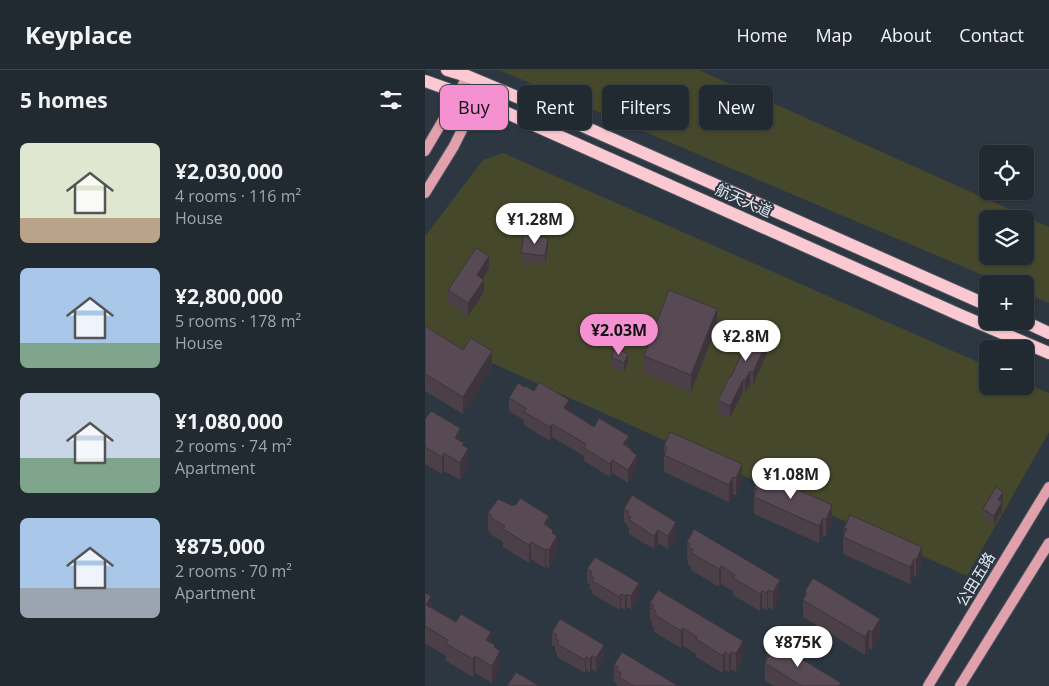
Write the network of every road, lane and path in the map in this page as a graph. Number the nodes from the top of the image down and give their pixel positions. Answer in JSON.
{"nodes":[{"id":1,"x":447,"y":70,"type":"edge"},
{"id":2,"x":467,"y":76,"type":"junction"},
{"id":3,"x":425,"y":81,"type":"edge"},
{"id":4,"x":485,"y":83,"type":"joint"},
{"id":5,"x":463,"y":85,"type":"edge"},
{"id":6,"x":440,"y":86,"type":"edge"},
{"id":7,"x":508,"y":114,"type":"edge"},
{"id":8,"x":440,"y":125,"type":"edge"},
{"id":9,"x":462,"y":130,"type":"edge"},
{"id":10,"x":425,"y":151,"type":"edge"},
{"id":11,"x":425,"y":193,"type":"edge"},
{"id":12,"x":979,"y":301,"type":"edge"},
{"id":13,"x":1034,"y":326,"type":"edge"},
{"id":14,"x":1049,"y":333,"type":"edge"},
{"id":15,"x":1049,"y":353,"type":"edge"},
{"id":16,"x":1049,"y":487,"type":"edge"},
{"id":17,"x":1049,"y":542,"type":"edge"},
{"id":18,"x":927,"y":686,"type":"edge"},
{"id":19,"x":960,"y":686,"type":"edge"}],
"edges":[{"from":1,"to":2,"type":"main road","name":"航天大道"},
{"from":2,"to":4,"type":"main road","name":"航天大道"},
{"from":2,"to":5,"type":"main road"},
{"from":3,"to":6,"type":"main road","name":"航天大道"},
{"from":4,"to":12,"type":"main road","name":"航天大道"},
{"from":7,"to":15,"type":"main road","name":"航天大道"},
{"from":8,"to":10,"type":"main road"},
{"from":9,"to":11,"type":"main road"},
{"from":13,"to":14,"type":"main road"},
{"from":16,"to":18,"type":"main road","name":"公田五路"},
{"from":17,"to":19,"type":"main road"}]}
